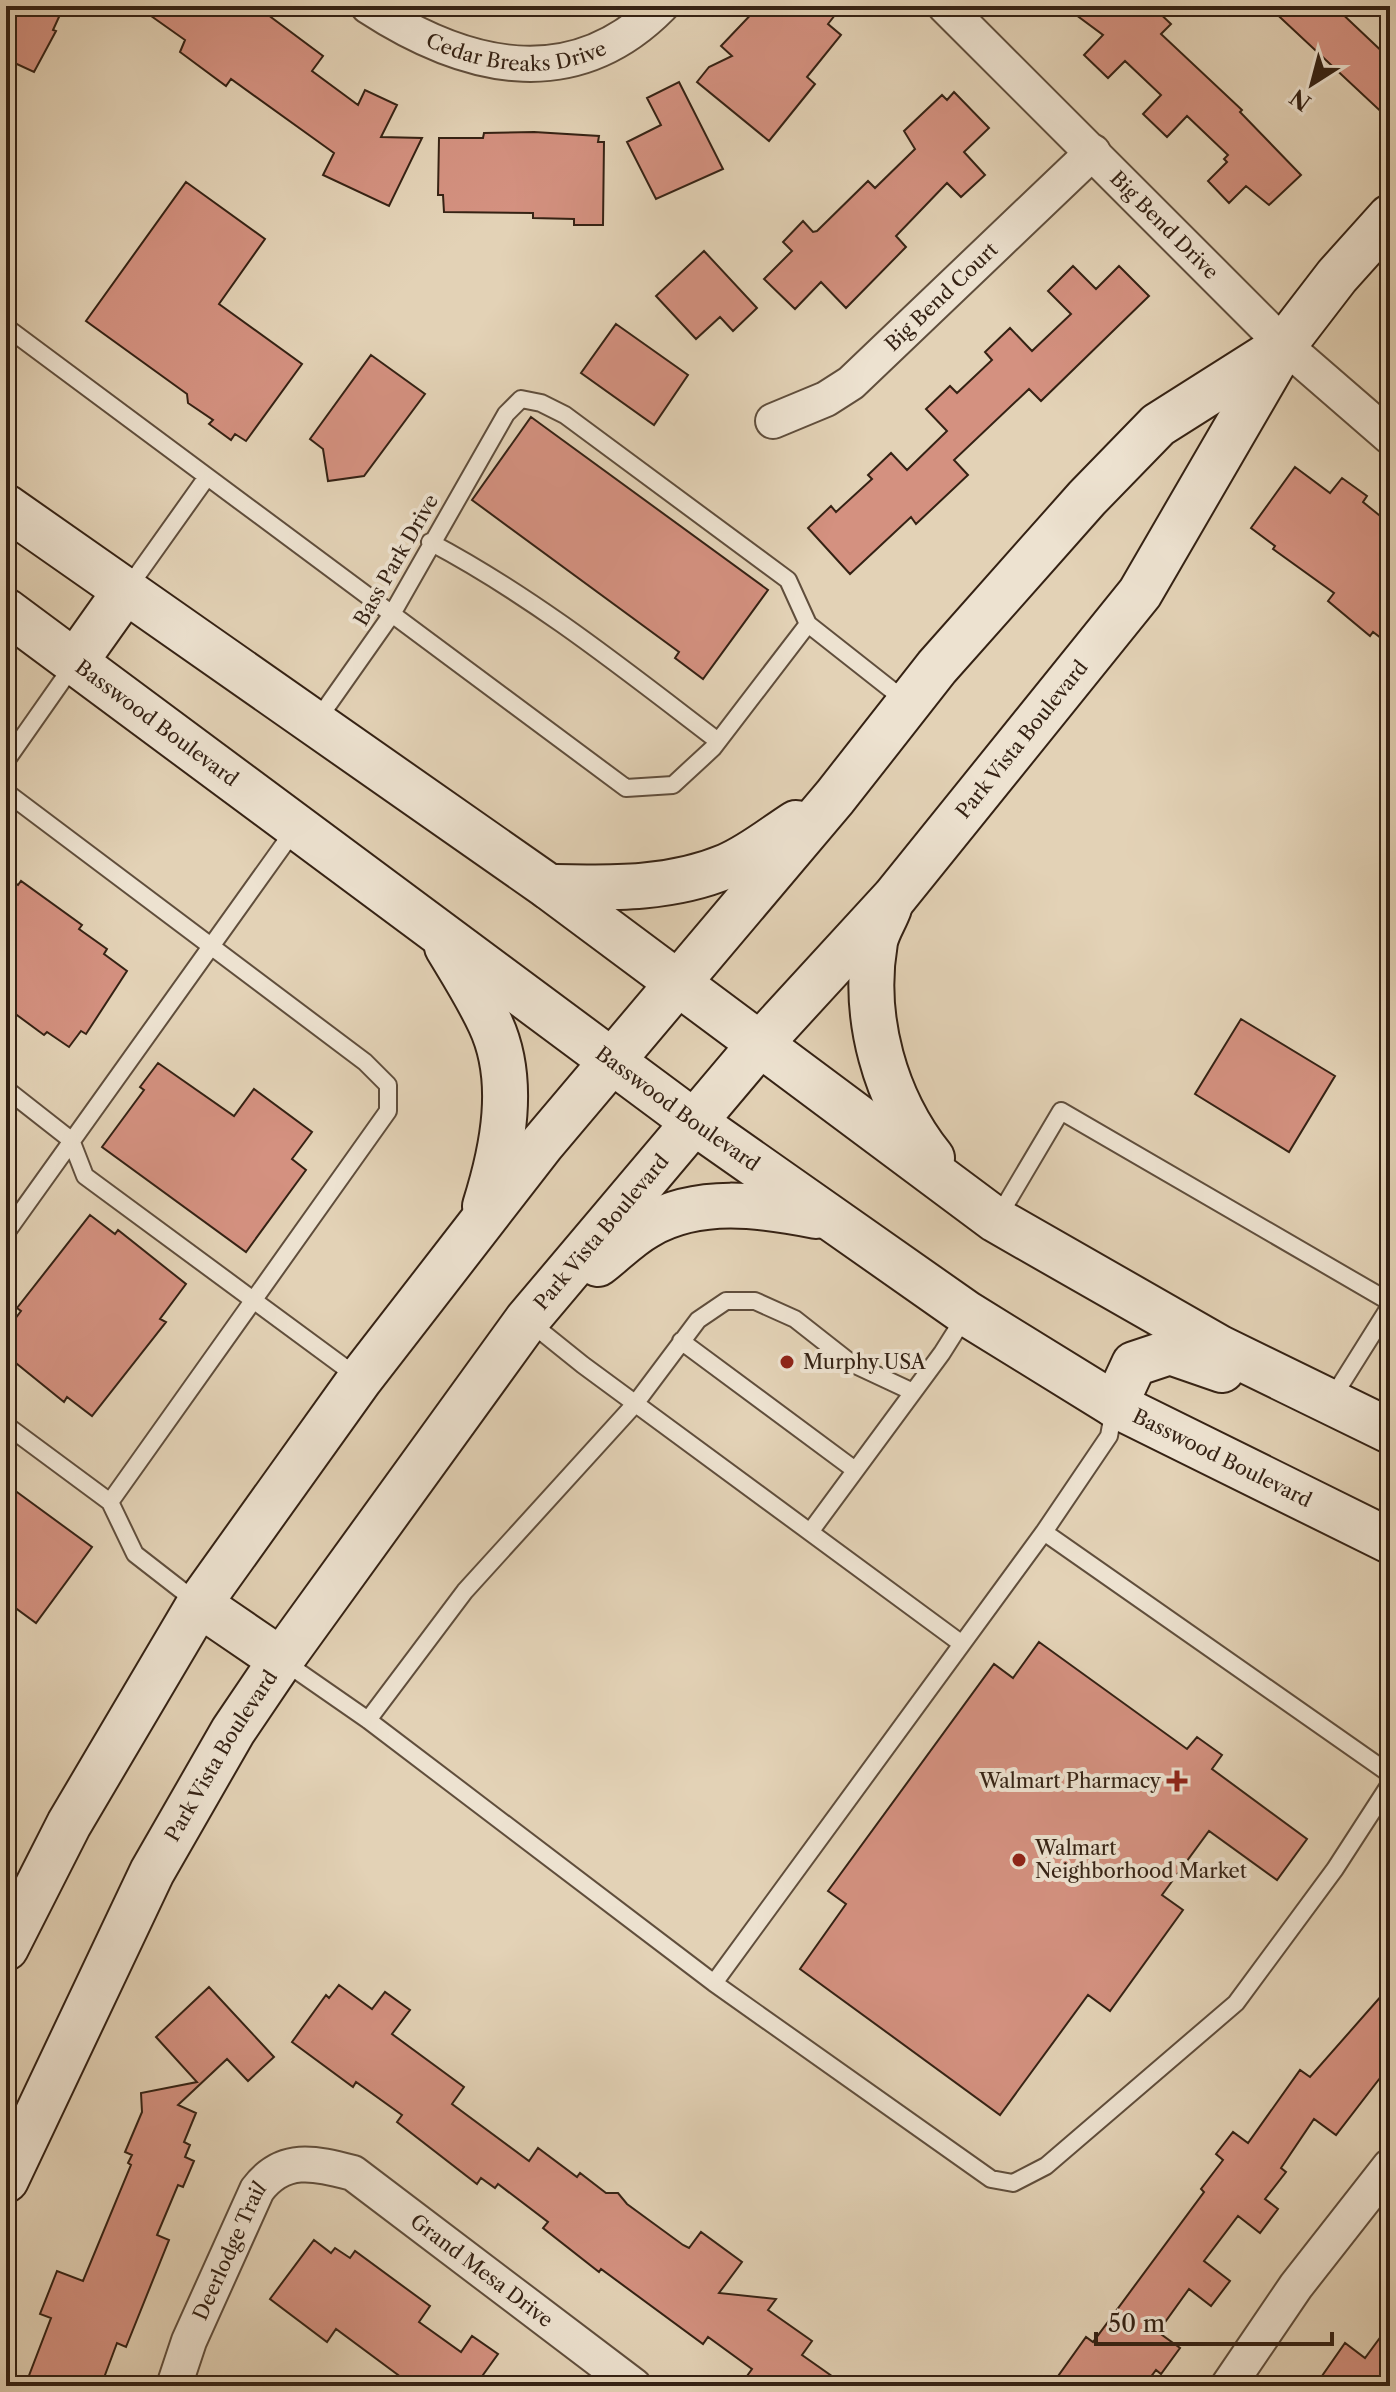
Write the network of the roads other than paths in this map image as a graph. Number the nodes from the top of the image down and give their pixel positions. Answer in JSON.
{"nodes":[{"id":1,"x":368,"y":6,"type":"edge"},
{"id":2,"x":661,"y":6,"type":"edge"},
{"id":3,"x":945,"y":6,"type":"edge"},
{"id":4,"x":1093,"y":152,"type":"junction"},
{"id":5,"x":1390,"y":217,"type":"edge"},
{"id":6,"x":6,"y":327,"type":"edge"},
{"id":7,"x":1284,"y":345,"type":"junction"},
{"id":8,"x":773,"y":421,"type":"dead end"},
{"id":9,"x":1390,"y":437,"type":"edge"},
{"id":10,"x":207,"y":477,"type":"junction"},
{"id":11,"x":6,"y":507,"type":"edge"},
{"id":12,"x":430,"y":542,"type":"junction"},
{"id":13,"x":124,"y":593,"type":"junction"},
{"id":14,"x":6,"y":611,"type":"edge"},
{"id":15,"x":392,"y":614,"type":"junction"},
{"id":16,"x":808,"y":624,"type":"junction"},
{"id":17,"x":75,"y":662,"type":"junction"},
{"id":18,"x":909,"y":703,"type":"junction"},
{"id":19,"x":315,"y":724,"type":"junction"},
{"id":20,"x":718,"y":741,"type":"junction"},
{"id":21,"x":10,"y":750,"type":"edge"},
{"id":22,"x":6,"y":792,"type":"edge"},
{"id":23,"x":835,"y":797,"type":"junction"},
{"id":24,"x":296,"y":828,"type":"junction"},
{"id":25,"x":549,"y":887,"type":"junction"},
{"id":26,"x":894,"y":898,"type":"junction"},
{"id":27,"x":440,"y":934,"type":"junction"},
{"id":28,"x":213,"y":948,"type":"junction"},
{"id":29,"x":677,"y":983,"type":"junction"},
{"id":30,"x":760,"y":1044,"type":"junction"},
{"id":31,"x":612,"y":1062,"type":"junction"},
{"id":32,"x":6,"y":1089,"type":"edge"},
{"id":33,"x":694,"y":1122,"type":"junction"},
{"id":34,"x":71,"y":1140,"type":"junction"},
{"id":35,"x":959,"y":1191,"type":"junction"},
{"id":36,"x":827,"y":1219,"type":"junction"},
{"id":37,"x":996,"y":1220,"type":"junction"},
{"id":38,"x":480,"y":1225,"type":"junction"},
{"id":39,"x":6,"y":1233,"type":"edge"},
{"id":40,"x":254,"y":1299,"type":"junction"},
{"id":41,"x":1390,"y":1304,"type":"edge"},
{"id":42,"x":966,"y":1313,"type":"junction"},
{"id":43,"x":527,"y":1320,"type":"junction"},
{"id":44,"x":681,"y":1341,"type":"junction"},
{"id":45,"x":360,"y":1379,"type":"junction"},
{"id":46,"x":913,"y":1392,"type":"junction"},
{"id":47,"x":1330,"y":1402,"type":"junction"},
{"id":48,"x":635,"y":1404,"type":"junction"},
{"id":49,"x":1115,"y":1405,"type":"junction"},
{"id":50,"x":6,"y":1425,"type":"edge"},
{"id":51,"x":1390,"y":1431,"type":"edge"},
{"id":52,"x":1390,"y":1439,"type":"edge"},
{"id":53,"x":855,"y":1470,"type":"junction"},
{"id":54,"x":110,"y":1502,"type":"junction"},
{"id":55,"x":810,"y":1532,"type":"junction"},
{"id":56,"x":1044,"y":1532,"type":"junction"},
{"id":57,"x":1390,"y":1541,"type":"edge"},
{"id":58,"x":199,"y":1604,"type":"junction"},
{"id":59,"x":962,"y":1644,"type":"junction"},
{"id":60,"x":281,"y":1660,"type":"junction"},
{"id":61,"x":368,"y":1720,"type":"junction"},
{"id":62,"x":1390,"y":1774,"type":"edge"},
{"id":63,"x":1390,"y":1784,"type":"edge"},
{"id":64,"x":6,"y":1948,"type":"edge"},
{"id":65,"x":714,"y":1983,"type":"junction"},
{"id":66,"x":325,"y":2166,"type":"joint"},
{"id":67,"x":1390,"y":2166,"type":"edge"},
{"id":68,"x":6,"y":2180,"type":"edge"},
{"id":69,"x":174,"y":2386,"type":"edge"},
{"id":70,"x":634,"y":2386,"type":"edge"},
{"id":71,"x":1228,"y":2386,"type":"edge"}],
"edges":[{"from":1,"to":2,"type":"street","name":"Cedar Breaks Drive"},
{"from":3,"to":4,"type":"street","name":"Big Bend Drive"},
{"from":4,"to":7,"type":"street","name":"Big Bend Drive"},
{"from":4,"to":8,"type":"street","name":"Big Bend Court"},
{"from":5,"to":7,"type":"main road","name":"Park Vista Boulevard"},
{"from":6,"to":10,"type":"lane"},
{"from":7,"to":9,"type":"street","name":"Big Bend Drive"},
{"from":7,"to":18,"type":"main road","name":"Park Vista Boulevard"},
{"from":7,"to":26,"type":"main road","name":"Park Vista Boulevard"},
{"from":10,"to":13,"type":"lane"},
{"from":10,"to":15,"type":"lane"},
{"from":11,"to":13,"type":"main road"},
{"from":12,"to":15,"type":"lane","name":"Bass Park Drive"},
{"from":12,"to":16,"type":"lane","name":"Bass Park Drive"},
{"from":12,"to":20,"type":"lane"},
{"from":13,"to":17,"type":"main road"},
{"from":13,"to":19,"type":"main road"},
{"from":14,"to":17,"type":"main road","name":"Basswood Boulevard"},
{"from":15,"to":19,"type":"lane","name":"Bass Park Drive"},
{"from":15,"to":20,"type":"lane"},
{"from":16,"to":18,"type":"lane"},
{"from":16,"to":20,"type":"lane"},
{"from":17,"to":21,"type":"lane"},
{"from":17,"to":24,"type":"main road","name":"Basswood Boulevard"},
{"from":18,"to":23,"type":"main road","name":"Park Vista Boulevard"},
{"from":19,"to":25,"type":"main road"},
{"from":22,"to":28,"type":"lane"},
{"from":23,"to":25,"type":"main road"},
{"from":23,"to":29,"type":"main road","name":"Park Vista Boulevard"},
{"from":24,"to":27,"type":"main road","name":"Basswood Boulevard"},
{"from":24,"to":28,"type":"lane"},
{"from":25,"to":29,"type":"main road"},
{"from":26,"to":30,"type":"main road","name":"Park Vista Boulevard"},
{"from":26,"to":35,"type":"main road"},
{"from":27,"to":31,"type":"main road","name":"Basswood Boulevard"},
{"from":27,"to":38,"type":"main road"},
{"from":28,"to":34,"type":"lane"},
{"from":28,"to":40,"type":"lane"},
{"from":29,"to":30,"type":"main road"},
{"from":29,"to":31,"type":"main road","name":"Park Vista Boulevard"},
{"from":30,"to":33,"type":"main road","name":"Park Vista Boulevard"},
{"from":30,"to":35,"type":"main road"},
{"from":31,"to":33,"type":"main road","name":"Basswood Boulevard"},
{"from":31,"to":38,"type":"main road","name":"Park Vista Boulevard"},
{"from":32,"to":34,"type":"lane"},
{"from":33,"to":36,"type":"main road","name":"Basswood Boulevard"},
{"from":33,"to":43,"type":"main road","name":"Park Vista Boulevard"},
{"from":34,"to":39,"type":"lane"},
{"from":34,"to":40,"type":"lane"},
{"from":35,"to":37,"type":"main road"},
{"from":36,"to":42,"type":"main road","name":"Basswood Boulevard"},
{"from":36,"to":43,"type":"main road"},
{"from":37,"to":41,"type":"lane"},
{"from":37,"to":47,"type":"main road"},
{"from":38,"to":45,"type":"main road","name":"Park Vista Boulevard"},
{"from":40,"to":45,"type":"lane"},
{"from":40,"to":54,"type":"lane"},
{"from":41,"to":47,"type":"lane"},
{"from":42,"to":46,"type":"lane"},
{"from":42,"to":49,"type":"main road","name":"Basswood Boulevard"},
{"from":43,"to":48,"type":"lane"},
{"from":43,"to":60,"type":"main road","name":"Park Vista Boulevard"},
{"from":44,"to":46,"type":"lane"},
{"from":44,"to":48,"type":"lane"},
{"from":44,"to":53,"type":"lane"},
{"from":45,"to":58,"type":"main road","name":"Park Vista Boulevard"},
{"from":46,"to":53,"type":"lane"},
{"from":47,"to":51,"type":"main road"},
{"from":48,"to":55,"type":"lane"},
{"from":48,"to":61,"type":"lane"},
{"from":49,"to":52,"type":"main road"},
{"from":49,"to":56,"type":"lane"},
{"from":49,"to":57,"type":"main road","name":"Basswood Boulevard"},
{"from":50,"to":54,"type":"lane"},
{"from":53,"to":55,"type":"lane"},
{"from":54,"to":58,"type":"lane"},
{"from":55,"to":59,"type":"lane"},
{"from":56,"to":59,"type":"lane"},
{"from":56,"to":62,"type":"lane"},
{"from":58,"to":60,"type":"main road"},
{"from":58,"to":64,"type":"main road","name":"Park Vista Boulevard"},
{"from":59,"to":65,"type":"lane"},
{"from":60,"to":61,"type":"lane"},
{"from":60,"to":68,"type":"main road","name":"Park Vista Boulevard"},
{"from":61,"to":65,"type":"lane"},
{"from":63,"to":65,"type":"lane"},
{"from":66,"to":69,"type":"street","name":"Deerlodge Trail"},
{"from":66,"to":70,"type":"street","name":"Grand Mesa Drive"},
{"from":67,"to":71,"type":"street"}]}
